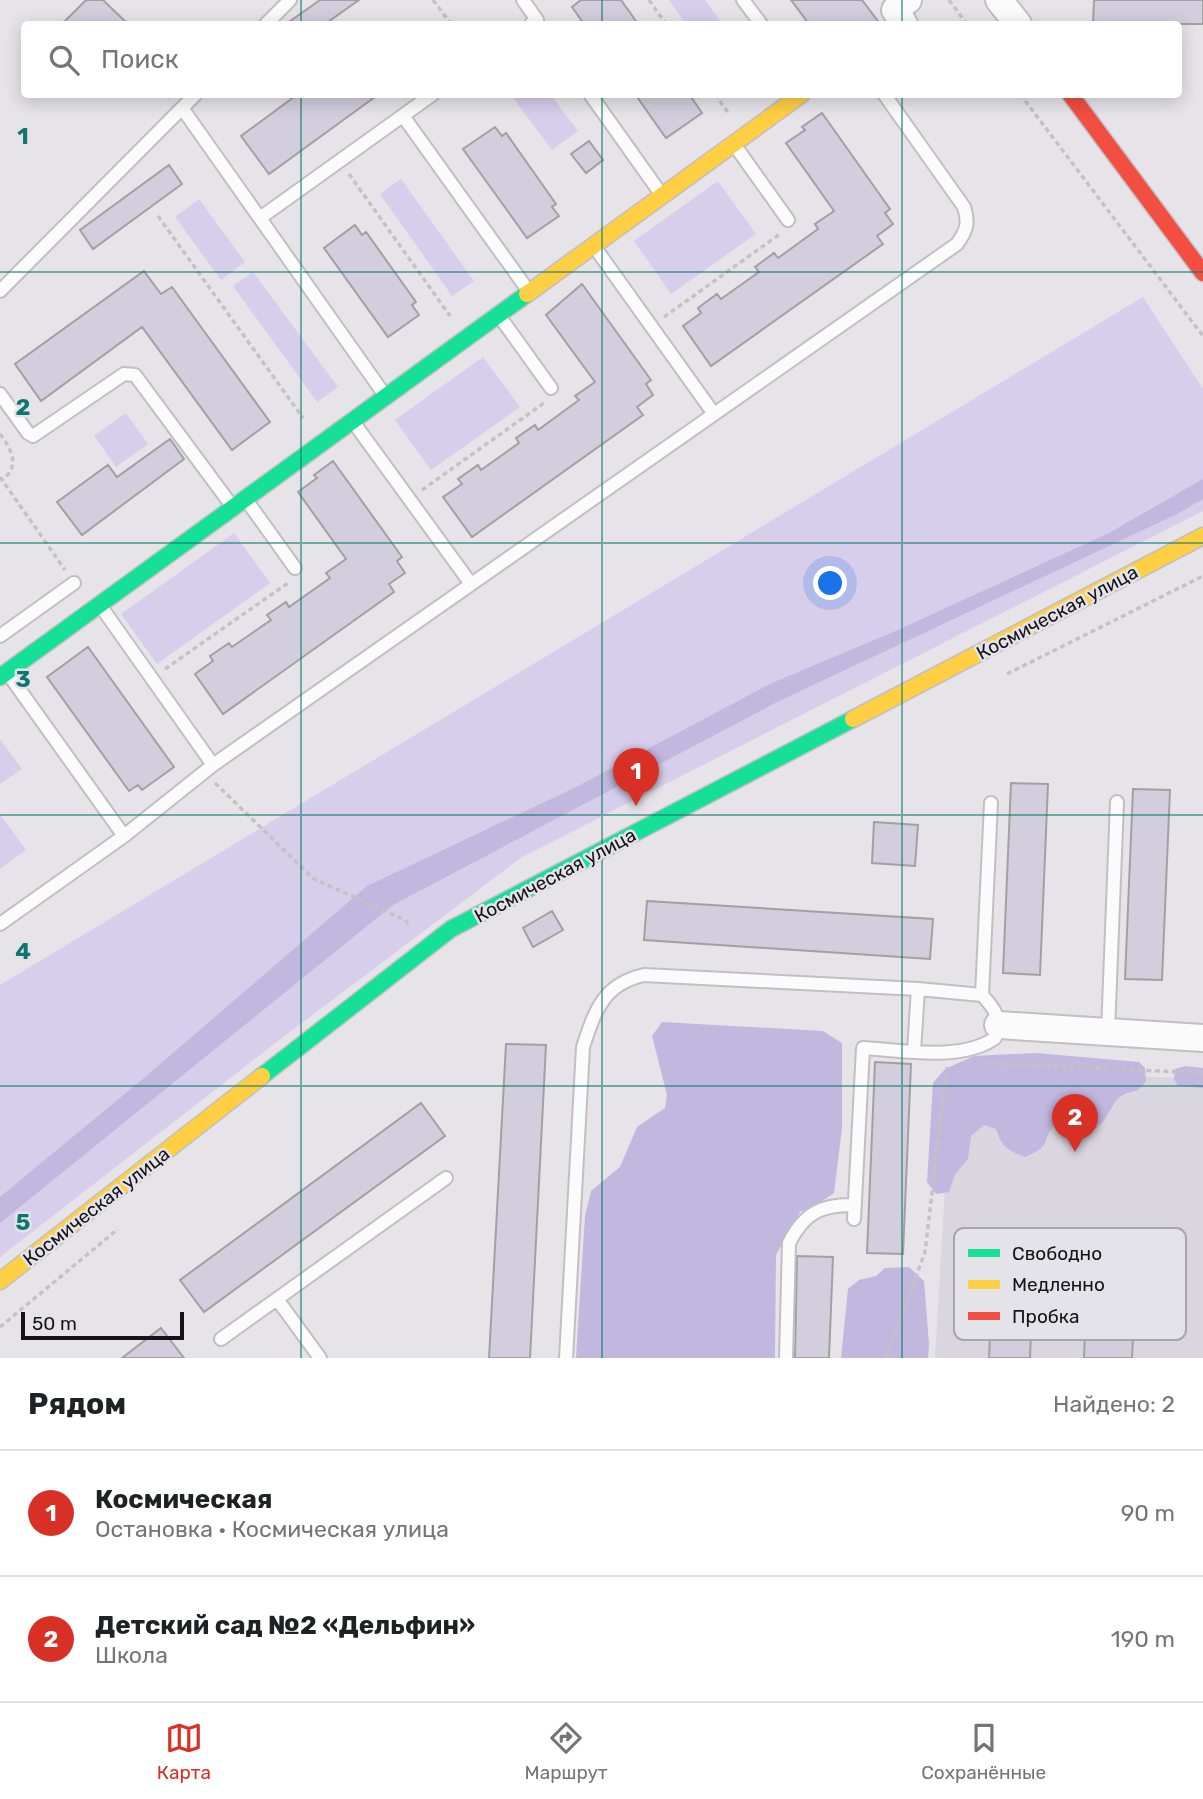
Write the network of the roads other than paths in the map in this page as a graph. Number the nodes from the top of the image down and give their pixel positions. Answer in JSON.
{"nodes":[{"id":1,"x":290,"y":0,"type":"edge"},
{"id":2,"x":523,"y":0,"type":"edge"},
{"id":3,"x":743,"y":0,"type":"edge"},
{"id":4,"x":999,"y":0,"type":"edge"},
{"id":5,"x":269,"y":21,"type":"edge"},
{"id":6,"x":535,"y":21,"type":"edge"},
{"id":7,"x":759,"y":21,"type":"edge"},
{"id":8,"x":1016,"y":21,"type":"edge"},
{"id":9,"x":192,"y":98,"type":"edge"},
{"id":10,"x":428,"y":98,"type":"edge"},
{"id":11,"x":593,"y":98,"type":"edge"},
{"id":12,"x":797,"y":98,"type":"edge"},
{"id":13,"x":887,"y":98,"type":"edge"},
{"id":14,"x":1073,"y":98,"type":"edge"},
{"id":15,"x":183,"y":108,"type":"junction"},
{"id":16,"x":403,"y":116,"type":"junction"},
{"id":17,"x":734,"y":144,"type":"junction"},
{"id":18,"x":662,"y":195,"type":"junction"},
{"id":19,"x":260,"y":218,"type":"junction"},
{"id":20,"x":788,"y":220,"type":"road end"},
{"id":21,"x":593,"y":246,"type":"junction"},
{"id":22,"x":1203,"y":274,"type":"edge"},
{"id":23,"x":0,"y":291,"type":"edge"},
{"id":24,"x":529,"y":292,"type":"junction"},
{"id":25,"x":498,"y":314,"type":"junction"},
{"id":26,"x":551,"y":388,"type":"road end"},
{"id":27,"x":0,"y":394,"type":"edge"},
{"id":28,"x":386,"y":396,"type":"junction"},
{"id":29,"x":714,"y":414,"type":"junction"},
{"id":30,"x":352,"y":420,"type":"junction"},
{"id":31,"x":239,"y":502,"type":"junction"},
{"id":32,"x":1203,"y":536,"type":"edge"},
{"id":33,"x":295,"y":568,"type":"road end"},
{"id":34,"x":74,"y":583,"type":"road end"},
{"id":35,"x":471,"y":584,"type":"junction"},
{"id":36,"x":99,"y":604,"type":"junction"},
{"id":37,"x":0,"y":636,"type":"edge"},
{"id":38,"x":4,"y":675,"type":"edge"},
{"id":39,"x":208,"y":769,"type":"junction"},
{"id":40,"x":1117,"y":802,"type":"dead end"},
{"id":41,"x":991,"y":803,"type":"dead end"},
{"id":42,"x":124,"y":836,"type":"junction"},
{"id":43,"x":0,"y":924,"type":"edge"},
{"id":44,"x":918,"y":989,"type":"junction"},
{"id":45,"x":982,"y":995,"type":"junction"},
{"id":46,"x":998,"y":1025,"type":"junction"},
{"id":47,"x":1108,"y":1032,"type":"junction"},
{"id":48,"x":1203,"y":1038,"type":"edge"},
{"id":49,"x":914,"y":1051,"type":"junction"},
{"id":50,"x":446,"y":1178,"type":"dead end"},
{"id":51,"x":855,"y":1205,"type":"junction"},
{"id":52,"x":855,"y":1219,"type":"dead end"},
{"id":53,"x":0,"y":1281,"type":"edge"},
{"id":54,"x":276,"y":1299,"type":"junction"},
{"id":55,"x":221,"y":1339,"type":"dead end"},
{"id":56,"x":320,"y":1358,"type":"edge"},
{"id":57,"x":566,"y":1358,"type":"edge"},
{"id":58,"x":786,"y":1358,"type":"edge"}],
"edges":[{"from":1,"to":5,"type":"lane"},
{"from":2,"to":6,"type":"lane"},
{"from":3,"to":7,"type":"lane"},
{"from":4,"to":8,"type":"street"},
{"from":9,"to":15,"type":"lane"},
{"from":10,"to":16,"type":"lane"},
{"from":11,"to":18,"type":"lane"},
{"from":12,"to":17,"type":"street"},
{"from":13,"to":29,"type":"lane"},
{"from":14,"to":22,"type":"street"},
{"from":15,"to":19,"type":"lane"},
{"from":15,"to":23,"type":"lane"},
{"from":16,"to":19,"type":"lane"},
{"from":16,"to":24,"type":"lane"},
{"from":17,"to":18,"type":"street"},
{"from":17,"to":20,"type":"lane"},
{"from":18,"to":21,"type":"street"},
{"from":19,"to":28,"type":"lane"},
{"from":21,"to":24,"type":"street"},
{"from":21,"to":29,"type":"lane"},
{"from":24,"to":25,"type":"street"},
{"from":25,"to":26,"type":"lane"},
{"from":25,"to":28,"type":"street"},
{"from":27,"to":31,"type":"lane"},
{"from":28,"to":30,"type":"street"},
{"from":29,"to":35,"type":"lane"},
{"from":30,"to":31,"type":"street"},
{"from":30,"to":35,"type":"lane"},
{"from":31,"to":33,"type":"lane"},
{"from":31,"to":36,"type":"street"},
{"from":32,"to":53,"type":"street","name":"Космическая улица"},
{"from":34,"to":37,"type":"lane"},
{"from":35,"to":39,"type":"lane"},
{"from":36,"to":38,"type":"street"},
{"from":36,"to":39,"type":"lane"},
{"from":38,"to":42,"type":"lane"},
{"from":39,"to":42,"type":"lane"},
{"from":40,"to":47,"type":"lane"},
{"from":41,"to":45,"type":"lane"},
{"from":42,"to":43,"type":"lane"},
{"from":44,"to":45,"type":"lane"},
{"from":44,"to":49,"type":"lane"},
{"from":44,"to":57,"type":"lane"},
{"from":45,"to":46,"type":"lane"},
{"from":46,"to":47,"type":"street"},
{"from":46,"to":49,"type":"lane"},
{"from":47,"to":48,"type":"street"},
{"from":49,"to":51,"type":"lane"},
{"from":50,"to":54,"type":"lane"},
{"from":51,"to":52,"type":"lane"},
{"from":51,"to":58,"type":"lane"},
{"from":54,"to":55,"type":"lane"},
{"from":54,"to":56,"type":"lane"}]}
